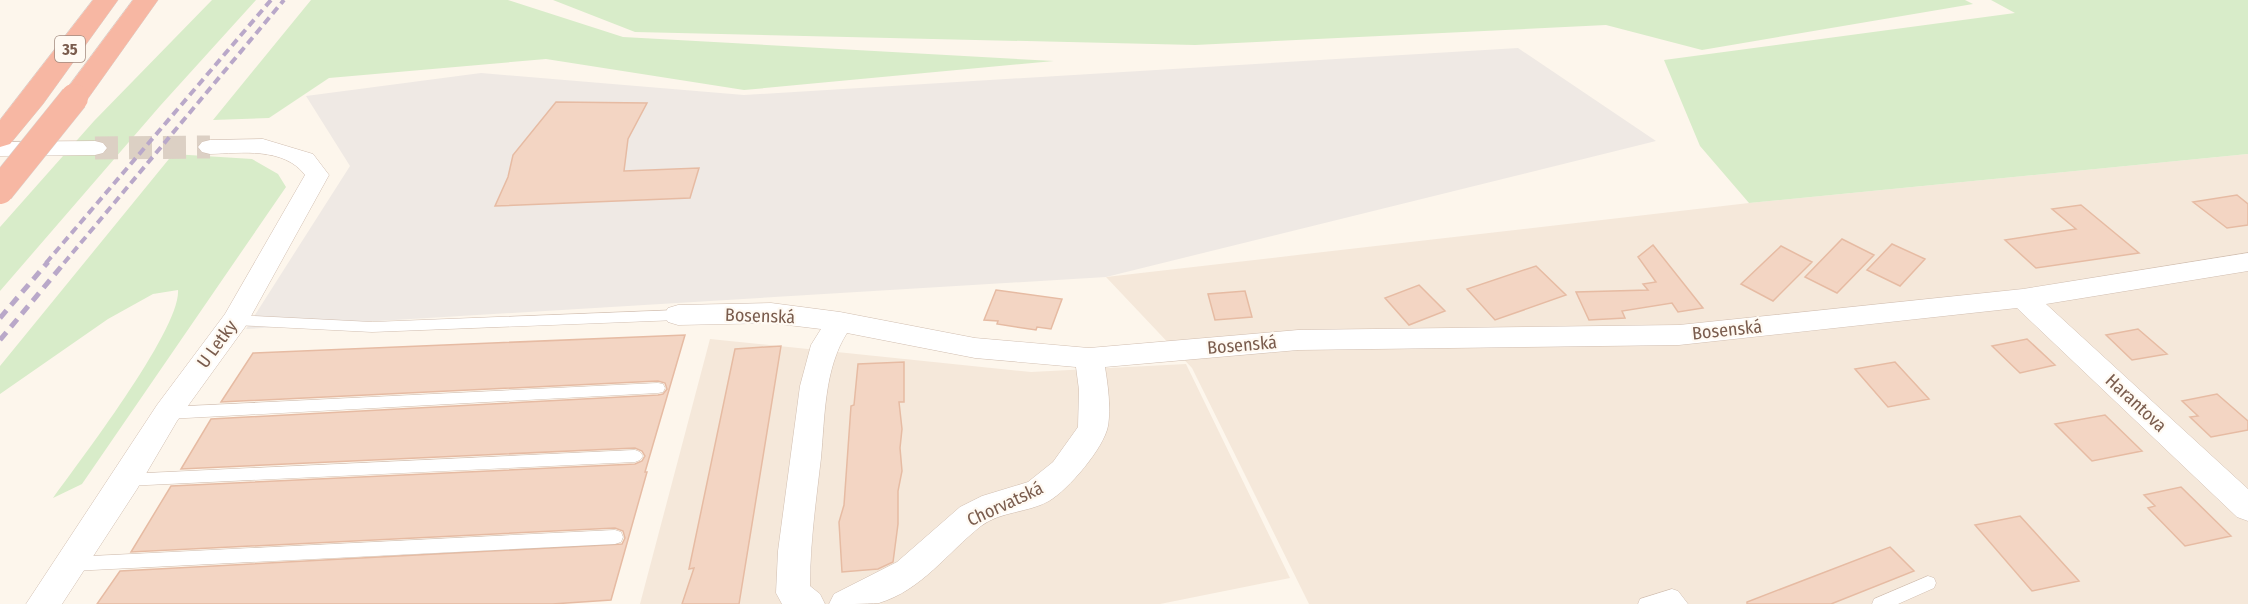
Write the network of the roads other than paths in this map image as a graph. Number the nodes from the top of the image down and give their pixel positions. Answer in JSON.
{"nodes":[{"id":1,"x":106,"y":0,"type":"edge"},
{"id":2,"x":146,"y":0,"type":"edge"},
{"id":3,"x":0,"y":138,"type":"edge"},
{"id":4,"x":210,"y":147,"type":"tunnel mouth"},
{"id":5,"x":94,"y":148,"type":"tunnel mouth"},
{"id":6,"x":0,"y":149,"type":"edge"},
{"id":7,"x":0,"y":190,"type":"edge"},
{"id":8,"x":2248,"y":262,"type":"edge"},
{"id":9,"x":2023,"y":298,"type":"junction"},
{"id":10,"x":678,"y":315,"type":"joint"},
{"id":11,"x":235,"y":320,"type":"junction"},
{"id":12,"x":840,"y":322,"type":"junction"},
{"id":13,"x":1089,"y":358,"type":"junction"},
{"id":14,"x":658,"y":388,"type":"dead end"},
{"id":15,"x":167,"y":413,"type":"junction"},
{"id":16,"x":635,"y":456,"type":"dead end"},
{"id":17,"x":126,"y":480,"type":"junction"},
{"id":18,"x":2248,"y":508,"type":"edge"},
{"id":19,"x":615,"y":537,"type":"dead end"},
{"id":20,"x":70,"y":564,"type":"junction"},
{"id":21,"x":1928,"y":583,"type":"dead end"},
{"id":22,"x":43,"y":604,"type":"edge"},
{"id":23,"x":808,"y":604,"type":"edge"},
{"id":24,"x":846,"y":604,"type":"edge"},
{"id":25,"x":1647,"y":604,"type":"edge"},
{"id":26,"x":1680,"y":604,"type":"edge"},
{"id":27,"x":1880,"y":604,"type":"edge"}],
"edges":[{"from":1,"to":3,"type":"highway","number":"35"},
{"from":2,"to":7,"type":"highway","number":"35","bridge":true},
{"from":4,"to":11,"type":"street","name":"U Letky"},
{"from":5,"to":6,"type":"street"},
{"from":8,"to":9,"type":"street","name":"Bosenská"},
{"from":9,"to":13,"type":"street","name":"Bosenská"},
{"from":9,"to":18,"type":"street","name":"Harantova"},
{"from":10,"to":11,"type":"lane","name":"Bosenská"},
{"from":10,"to":12,"type":"street","name":"Bosenská"},
{"from":11,"to":15,"type":"street","name":"U Letky"},
{"from":12,"to":13,"type":"street","name":"Bosenská"},
{"from":12,"to":23,"type":"street"},
{"from":13,"to":24,"type":"street","name":"Chorvatská"},
{"from":14,"to":15,"type":"lane"},
{"from":15,"to":17,"type":"street","name":"U Letky"},
{"from":16,"to":17,"type":"lane"},
{"from":17,"to":20,"type":"street","name":"U Letky"},
{"from":19,"to":20,"type":"lane"},
{"from":20,"to":22,"type":"street","name":"U Letky"},
{"from":21,"to":27,"type":"lane"},
{"from":25,"to":26,"type":"lane"}]}
